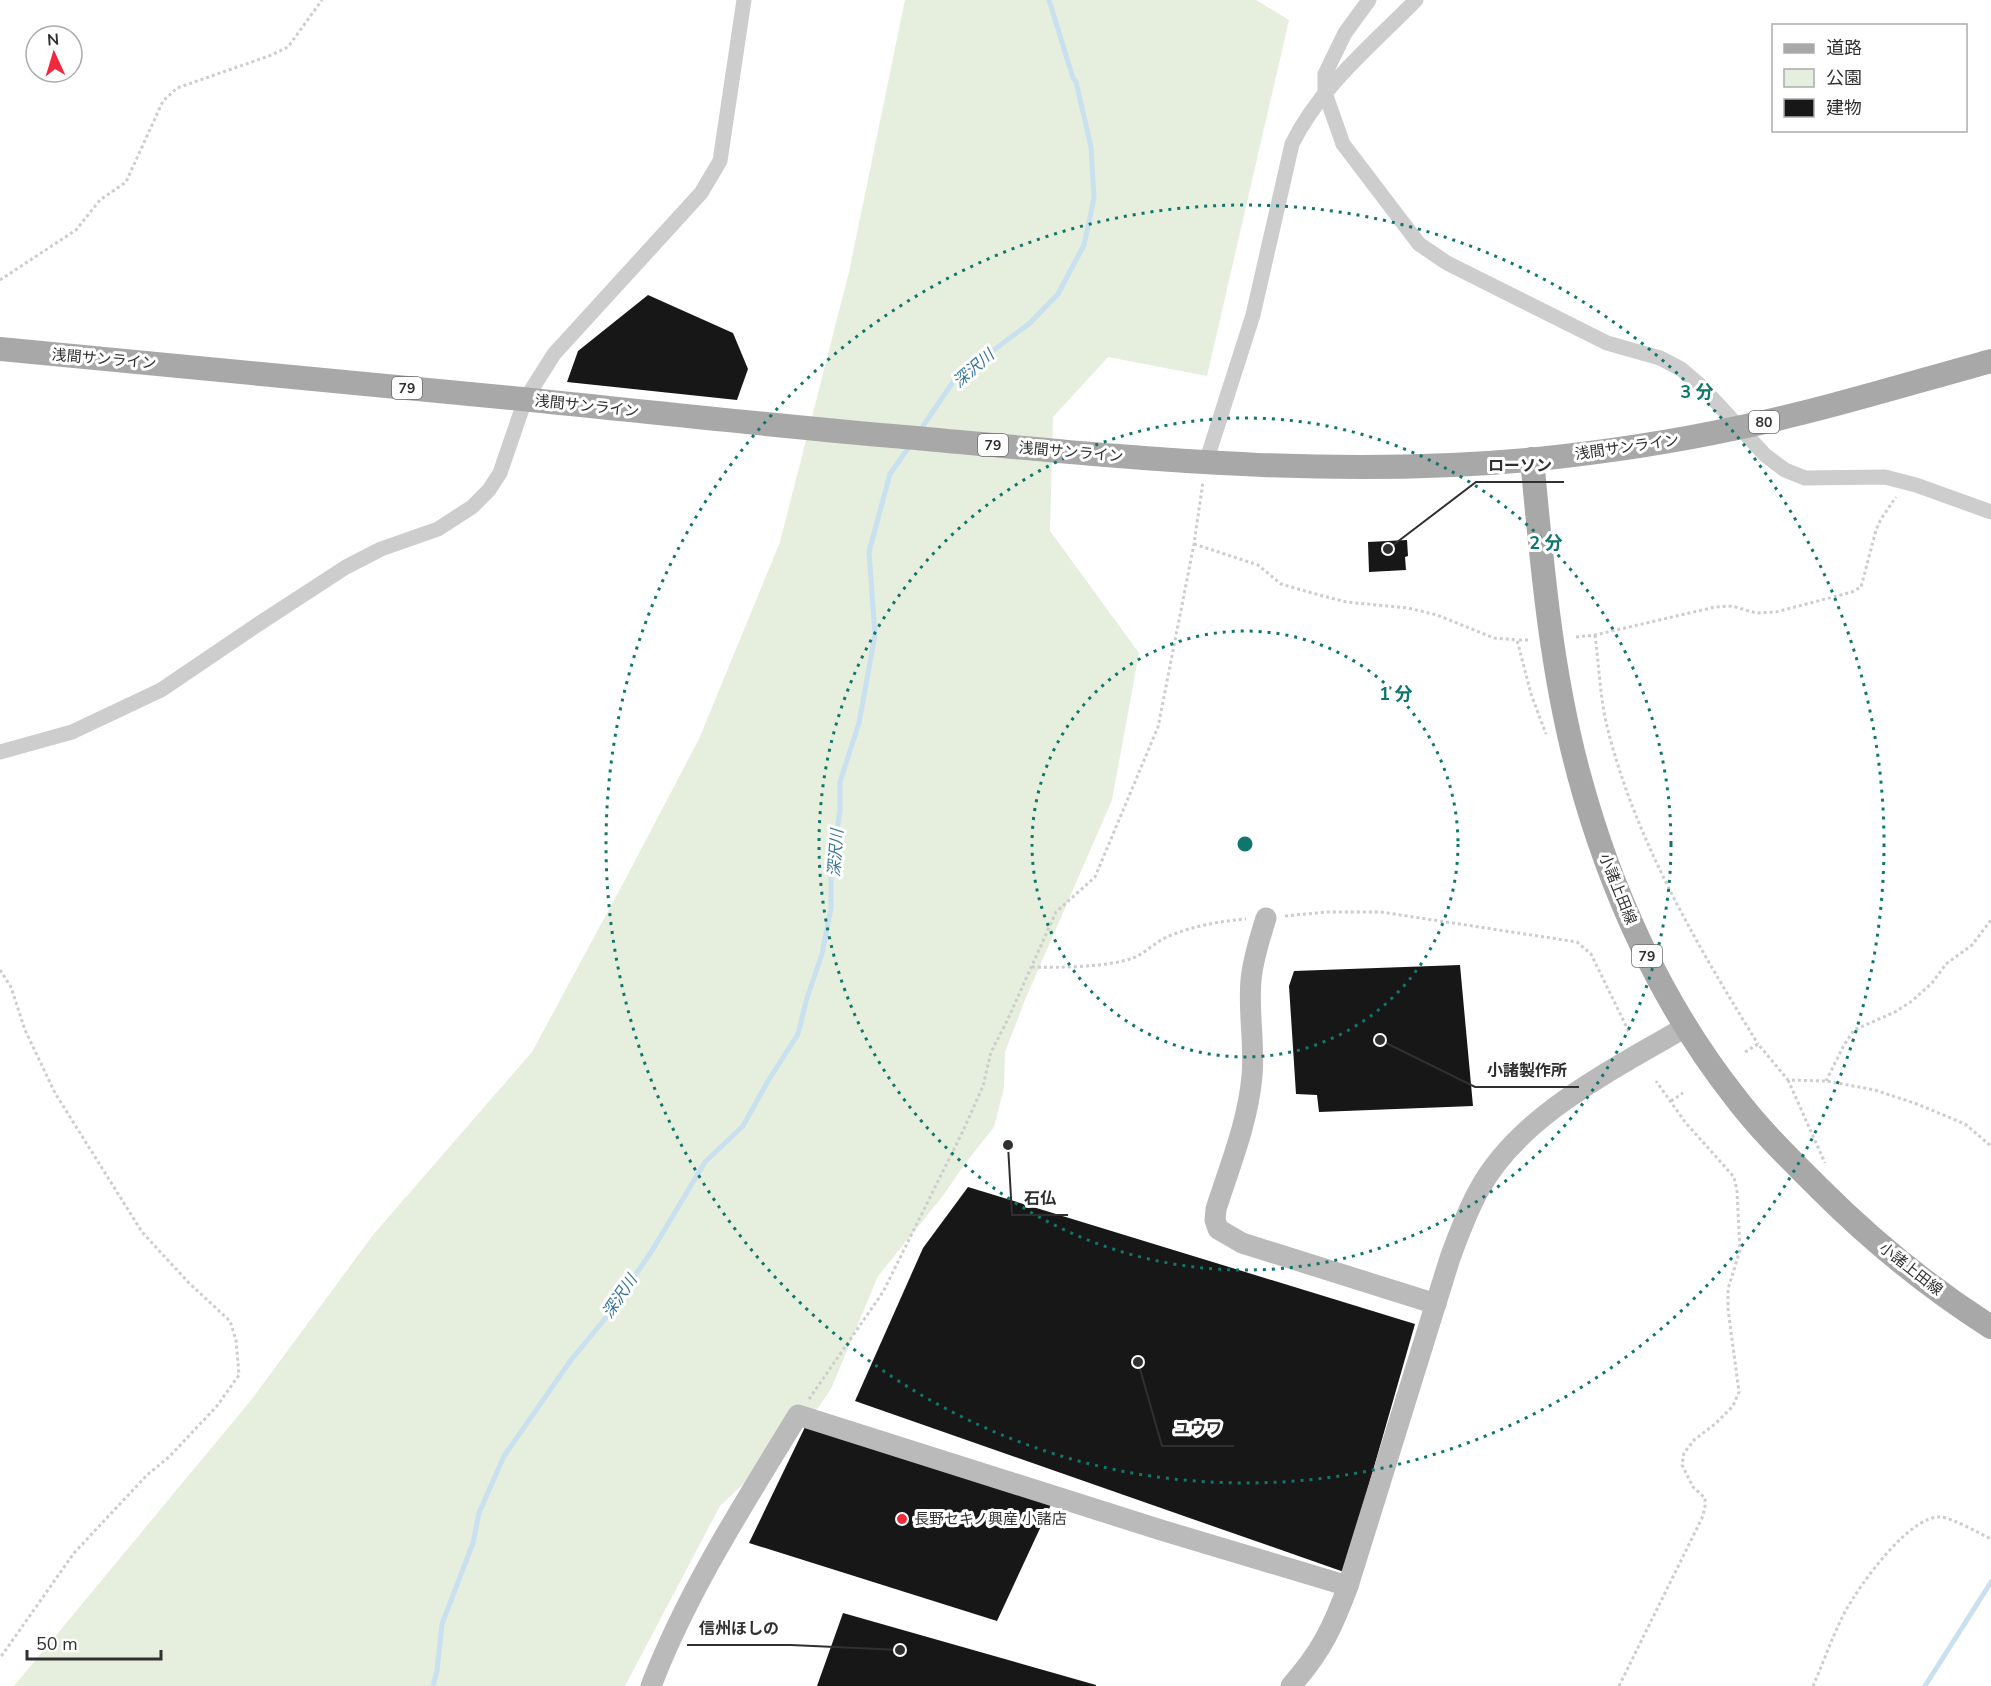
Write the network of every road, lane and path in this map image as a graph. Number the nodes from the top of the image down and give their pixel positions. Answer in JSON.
{"nodes":[{"id":1,"x":322,"y":0,"type":"edge"},
{"id":2,"x":744,"y":0,"type":"edge"},
{"id":3,"x":1369,"y":0,"type":"edge"},
{"id":4,"x":1416,"y":0,"type":"edge"},
{"id":5,"x":1325,"y":93,"type":"junction"},
{"id":6,"x":0,"y":280,"type":"edge"},
{"id":7,"x":0,"y":349,"type":"edge"},
{"id":8,"x":1991,"y":361,"type":"edge"},
{"id":9,"x":525,"y":400,"type":"junction"},
{"id":10,"x":1739,"y":428,"type":"junction"},
{"id":11,"x":1532,"y":459,"type":"junction"},
{"id":12,"x":1206,"y":462,"type":"junction"},
{"id":13,"x":1903,"y":482,"type":"junction"},
{"id":14,"x":1991,"y":512,"type":"edge"},
{"id":15,"x":1194,"y":544,"type":"junction"},
{"id":16,"x":1595,"y":635,"type":"junction"},
{"id":17,"x":1576,"y":636,"type":"dead end"},
{"id":18,"x":1517,"y":640,"type":"junction"},
{"id":19,"x":1528,"y":640,"type":"dead end"},
{"id":20,"x":1570,"y":739,"type":"junction"},
{"id":21,"x":0,"y":752,"type":"edge"},
{"id":22,"x":1266,"y":918,"type":"junction"},
{"id":23,"x":1991,"y":920,"type":"edge"},
{"id":24,"x":1032,"y":968,"type":"junction"},
{"id":25,"x":0,"y":970,"type":"edge"},
{"id":26,"x":1687,"y":1026,"type":"junction"},
{"id":27,"x":1629,"y":1032,"type":"dead end"},
{"id":28,"x":1758,"y":1044,"type":"junction"},
{"id":29,"x":1745,"y":1052,"type":"dead end"},
{"id":30,"x":1788,"y":1080,"type":"junction"},
{"id":31,"x":1656,"y":1081,"type":"dead end"},
{"id":32,"x":1826,"y":1081,"type":"junction"},
{"id":33,"x":1683,"y":1093,"type":"dead end"},
{"id":34,"x":1671,"y":1101,"type":"junction"},
{"id":35,"x":1991,"y":1146,"type":"edge"},
{"id":36,"x":1819,"y":1188,"type":"junction"},
{"id":37,"x":1436,"y":1304,"type":"junction"},
{"id":38,"x":1991,"y":1327,"type":"edge"},
{"id":39,"x":798,"y":1415,"type":"junction"},
{"id":40,"x":1991,"y":1539,"type":"edge"},
{"id":41,"x":1348,"y":1586,"type":"junction"},
{"id":42,"x":0,"y":1658,"type":"edge"},
{"id":43,"x":651,"y":1686,"type":"edge"},
{"id":44,"x":1291,"y":1686,"type":"edge"},
{"id":45,"x":1619,"y":1686,"type":"edge"},
{"id":46,"x":1813,"y":1686,"type":"edge"}],
"edges":[{"from":1,"to":6,"type":"path"},
{"from":2,"to":9,"type":"street"},
{"from":3,"to":5,"type":"street"},
{"from":4,"to":5,"type":"street"},
{"from":5,"to":10,"type":"street"},
{"from":5,"to":12,"type":"street"},
{"from":7,"to":9,"type":"main road","name":"浅間サンライン","number":"79"},
{"from":8,"to":10,"type":"main road","name":"浅間サンライン","number":"80"},
{"from":9,"to":12,"type":"main road","name":"浅間サンライン","number":"79"},
{"from":9,"to":21,"type":"street"},
{"from":10,"to":11,"type":"main road","name":"浅間サンライン","number":"80"},
{"from":10,"to":13,"type":"street"},
{"from":11,"to":12,"type":"main road","name":"浅間サンライン","number":"79"},
{"from":11,"to":20,"type":"main road","name":"小諸上田線","number":"79"},
{"from":12,"to":15,"type":"path"},
{"from":13,"to":14,"type":"street"},
{"from":13,"to":16,"type":"path"},
{"from":15,"to":18,"type":"path"},
{"from":15,"to":24,"type":"path"},
{"from":16,"to":17,"type":"path"},
{"from":16,"to":28,"type":"path"},
{"from":18,"to":19,"type":"path"},
{"from":18,"to":20,"type":"path"},
{"from":20,"to":26,"type":"main road","name":"小諸上田線","number":"79"},
{"from":22,"to":24,"type":"path"},
{"from":22,"to":27,"type":"path"},
{"from":22,"to":37,"type":"street"},
{"from":23,"to":32,"type":"path"},
{"from":24,"to":39,"type":"path"},
{"from":25,"to":42,"type":"path"},
{"from":26,"to":36,"type":"main road","name":"小諸上田線","number":"79"},
{"from":26,"to":37,"type":"street"},
{"from":28,"to":29,"type":"path"},
{"from":28,"to":30,"type":"path"},
{"from":30,"to":32,"type":"path"},
{"from":30,"to":36,"type":"path"},
{"from":31,"to":34,"type":"path"},
{"from":32,"to":35,"type":"path"},
{"from":33,"to":34,"type":"path"},
{"from":34,"to":45,"type":"path"},
{"from":36,"to":38,"type":"main road","name":"小諸上田線","number":"79"},
{"from":37,"to":41,"type":"street"},
{"from":39,"to":41,"type":"street"},
{"from":39,"to":43,"type":"street"},
{"from":40,"to":46,"type":"path"},
{"from":41,"to":44,"type":"street"}]}
